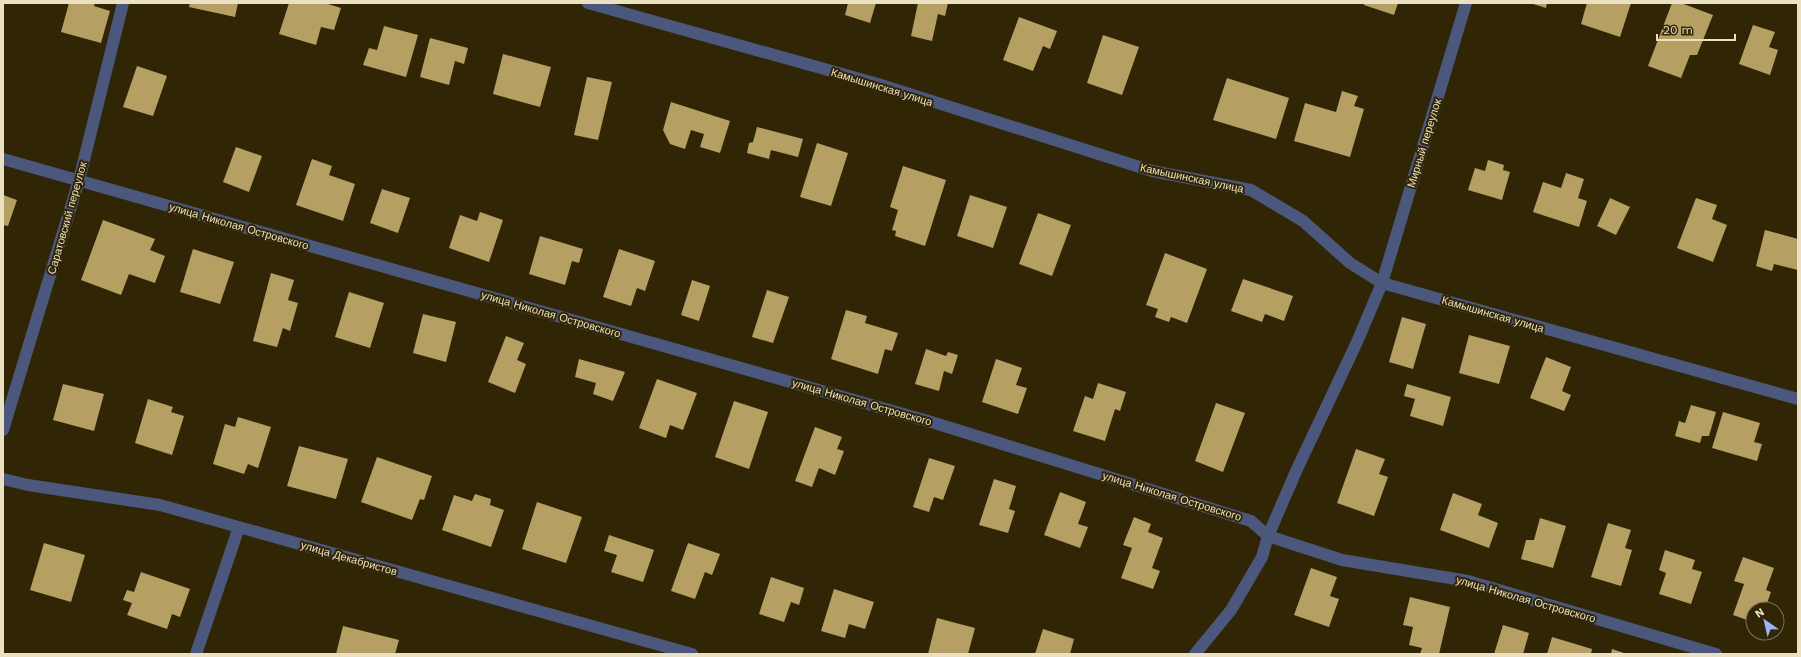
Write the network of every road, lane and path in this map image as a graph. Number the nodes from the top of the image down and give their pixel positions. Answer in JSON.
{"nodes":[{"id":1,"x":123,"y":3,"type":"edge"},
{"id":2,"x":588,"y":3,"type":"edge"},
{"id":3,"x":1466,"y":3,"type":"edge"},
{"id":4,"x":3,"y":159,"type":"edge"},
{"id":5,"x":79,"y":180,"type":"junction"},
{"id":6,"x":1382,"y":283,"type":"junction"},
{"id":7,"x":1798,"y":399,"type":"edge"},
{"id":8,"x":3,"y":430,"type":"edge"},
{"id":9,"x":3,"y":479,"type":"edge"},
{"id":10,"x":239,"y":527,"type":"junction"},
{"id":11,"x":1268,"y":536,"type":"junction"},
{"id":12,"x":196,"y":654,"type":"edge"},
{"id":13,"x":692,"y":654,"type":"edge"},
{"id":14,"x":1194,"y":654,"type":"edge"},
{"id":15,"x":1716,"y":654,"type":"edge"}],
"edges":[{"from":1,"to":5,"type":"street","name":"Саратовский переулок"},
{"from":2,"to":6,"type":"street","name":"Камышинская улица"},
{"from":3,"to":6,"type":"street","name":"Мирный переулок"},
{"from":4,"to":5,"type":"street","name":"улица Николая Островского"},
{"from":5,"to":8,"type":"street","name":"Саратовский переулок"},
{"from":5,"to":11,"type":"street","name":"улица Николая Островского"},
{"from":6,"to":7,"type":"street","name":"Камышинская улица"},
{"from":6,"to":11,"type":"street","name":"Мирный переулок"},
{"from":9,"to":10,"type":"street","name":"улица Декабристов"},
{"from":10,"to":12,"type":"street"},
{"from":10,"to":13,"type":"street","name":"улица Декабристов"},
{"from":11,"to":14,"type":"street","name":"Мирный переулок"},
{"from":11,"to":15,"type":"street","name":"улица Николая Островского"}]}
